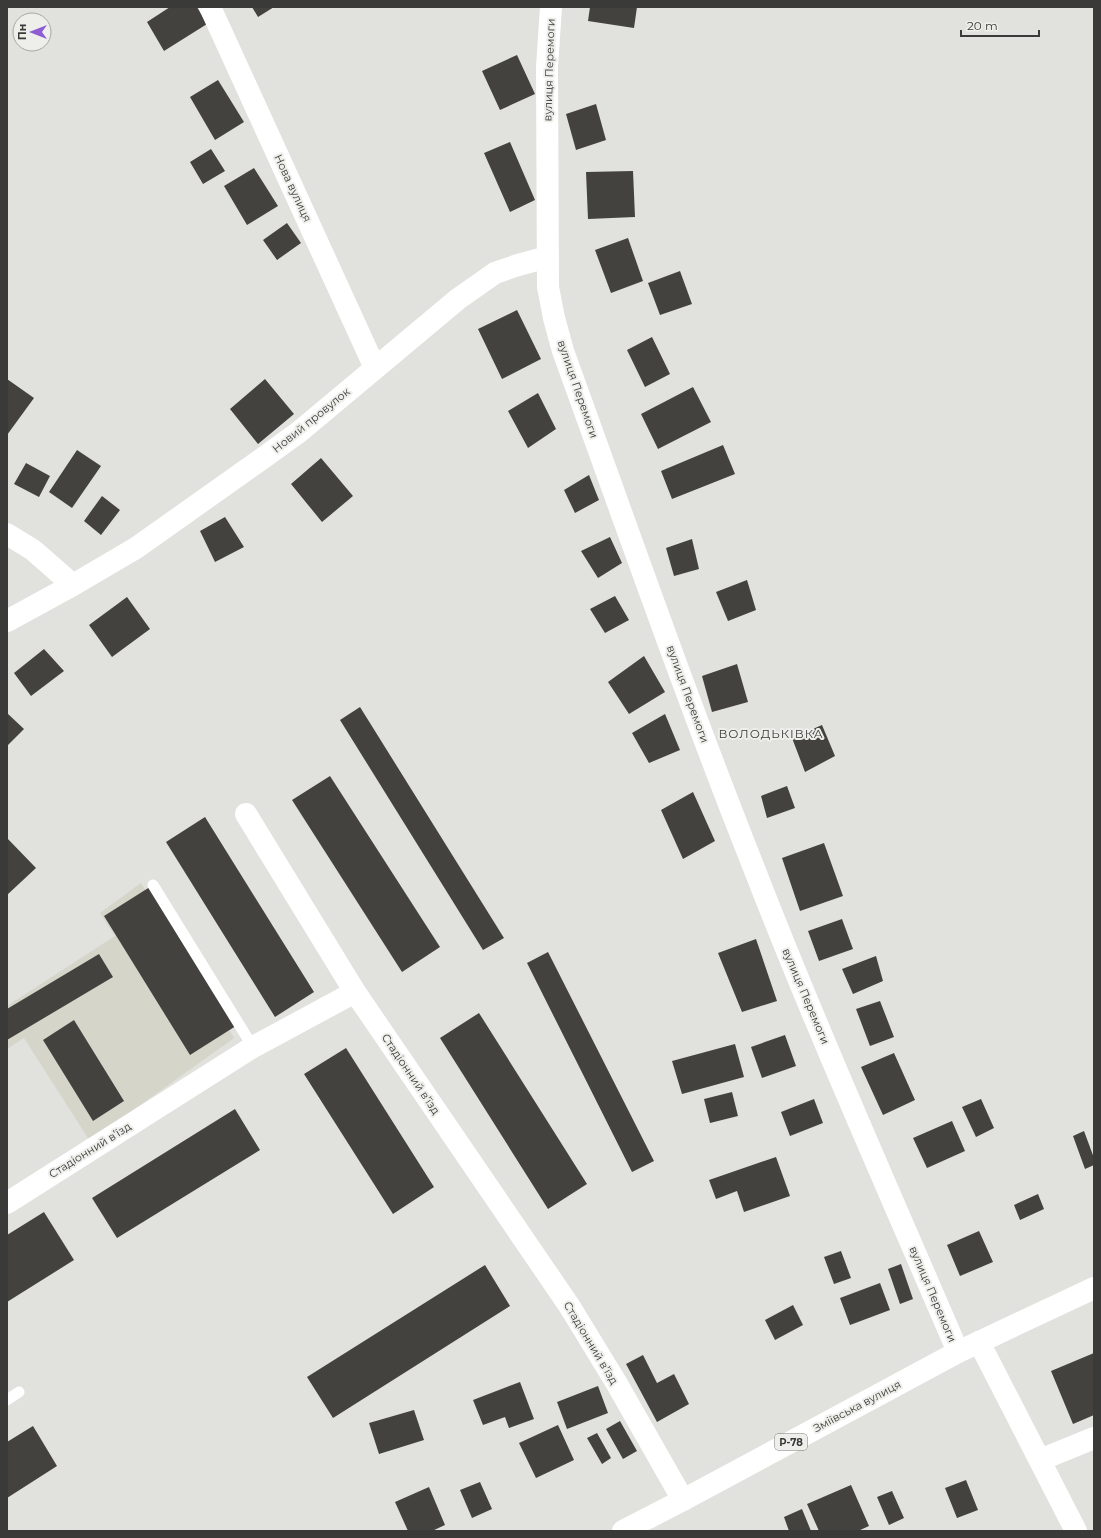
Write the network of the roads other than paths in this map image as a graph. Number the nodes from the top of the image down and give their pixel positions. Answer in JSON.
{"nodes":[{"id":1,"x":210,"y":7,"type":"edge"},
{"id":2,"x":551,"y":7,"type":"edge"},
{"id":3,"x":548,"y":257,"type":"junction"},
{"id":4,"x":375,"y":368,"type":"junction"},
{"id":5,"x":7,"y":534,"type":"edge"},
{"id":6,"x":73,"y":585,"type":"junction"},
{"id":7,"x":7,"y":621,"type":"edge"},
{"id":8,"x":246,"y":814,"type":"dead end"},
{"id":9,"x":153,"y":885,"type":"dead end"},
{"id":10,"x":355,"y":992,"type":"junction"},
{"id":11,"x":253,"y":1047,"type":"junction"},
{"id":12,"x":7,"y":1203,"type":"edge"},
{"id":13,"x":1094,"y":1288,"type":"edge"},
{"id":14,"x":979,"y":1342,"type":"junction"},
{"id":15,"x":958,"y":1352,"type":"junction"},
{"id":16,"x":19,"y":1392,"type":"dead end"},
{"id":17,"x":7,"y":1400,"type":"edge"},
{"id":18,"x":1094,"y":1438,"type":"edge"},
{"id":19,"x":1040,"y":1460,"type":"junction"},
{"id":20,"x":683,"y":1500,"type":"junction"},
{"id":21,"x":623,"y":1531,"type":"edge"},
{"id":22,"x":1076,"y":1531,"type":"edge"}],
"edges":[{"from":1,"to":4,"type":"street","name":"Нова вулиця"},
{"from":2,"to":3,"type":"street","name":"вулиця Перемоги"},
{"from":3,"to":4,"type":"street","name":"Новий провулок"},
{"from":3,"to":15,"type":"street","name":"вулиця Перемоги"},
{"from":4,"to":6,"type":"street","name":"Новий провулок"},
{"from":5,"to":6,"type":"street"},
{"from":6,"to":7,"type":"street","name":"Новий провулок"},
{"from":8,"to":10,"type":"street"},
{"from":9,"to":11,"type":"lane"},
{"from":10,"to":11,"type":"street","name":"Стадіонний в’їзд"},
{"from":10,"to":20,"type":"street","name":"Стадіонний в’їзд"},
{"from":11,"to":12,"type":"street","name":"Стадіонний в’їзд"},
{"from":13,"to":14,"type":"street","name":"Зміївська вулиця","number":"Р-78"},
{"from":14,"to":15,"type":"street","name":"Зміївська вулиця","number":"Р-78"},
{"from":14,"to":19,"type":"street"},
{"from":15,"to":20,"type":"street","name":"Зміївська вулиця","number":"Р-78"},
{"from":16,"to":17,"type":"lane"},
{"from":18,"to":19,"type":"street"},
{"from":19,"to":22,"type":"street"},
{"from":20,"to":21,"type":"street","name":"Зміївська вулиця","number":"Р-78"}]}
